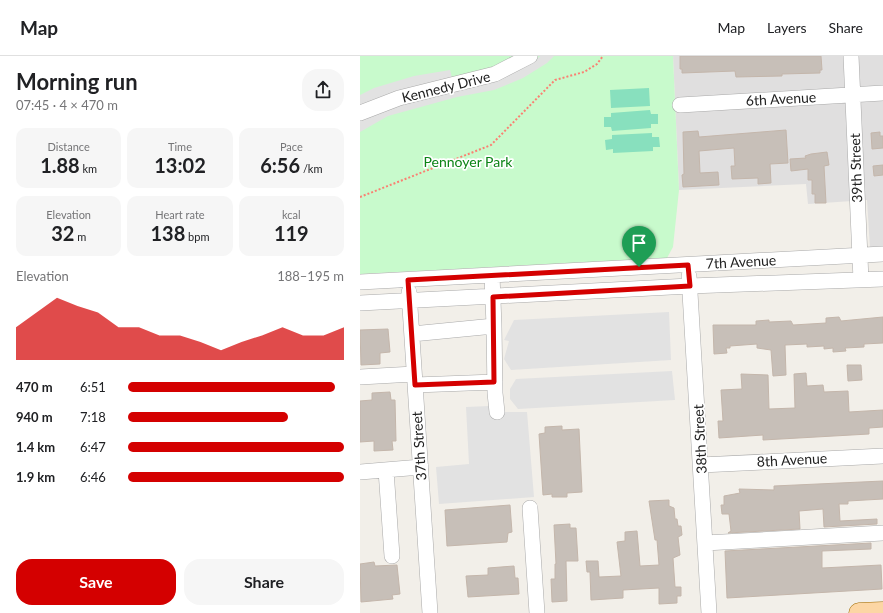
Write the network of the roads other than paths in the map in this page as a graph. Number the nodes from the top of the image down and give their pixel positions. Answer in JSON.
{"nodes":[{"id":1,"x":530,"y":56,"type":"edge"},
{"id":2,"x":851,"y":56,"type":"edge"},
{"id":3,"x":883,"y":93,"type":"edge"},
{"id":4,"x":853,"y":95,"type":"junction"},
{"id":5,"x":680,"y":105,"type":"dead end"},
{"id":6,"x":360,"y":113,"type":"edge"},
{"id":7,"x":883,"y":254,"type":"edge"},
{"id":8,"x":860,"y":256,"type":"junction"},
{"id":9,"x":688,"y":265,"type":"junction"},
{"id":10,"x":492,"y":275,"type":"junction"},
{"id":11,"x":883,"y":279,"type":"edge"},
{"id":12,"x":408,"y":280,"type":"junction"},
{"id":13,"x":861,"y":280,"type":"junction"},
{"id":14,"x":360,"y":282,"type":"edge"},
{"id":15,"x":690,"y":286,"type":"junction"},
{"id":16,"x":493,"y":297,"type":"junction"},
{"id":17,"x":410,"y":302,"type":"junction"},
{"id":18,"x":360,"y":304,"type":"edge"},
{"id":19,"x":494,"y":326,"type":"junction"},
{"id":20,"x":412,"y":334,"type":"junction"},
{"id":21,"x":360,"y":377,"type":"edge"},
{"id":22,"x":415,"y":379,"type":"junction"},
{"id":23,"x":494,"y":382,"type":"junction"},
{"id":24,"x":497,"y":412,"type":"dead end"},
{"id":25,"x":883,"y":456,"type":"edge"},
{"id":26,"x":701,"y":465,"type":"junction"},
{"id":27,"x":421,"y":467,"type":"junction"},
{"id":28,"x":386,"y":470,"type":"junction"},
{"id":29,"x":360,"y":472,"type":"edge"},
{"id":30,"x":530,"y":508,"type":"dead end"},
{"id":31,"x":883,"y":533,"type":"edge"},
{"id":32,"x":706,"y":543,"type":"junction"},
{"id":33,"x":392,"y":556,"type":"dead end"},
{"id":34,"x":883,"y":612,"type":"edge"},
{"id":35,"x":430,"y":613,"type":"edge"},
{"id":36,"x":537,"y":613,"type":"edge"},
{"id":37,"x":709,"y":613,"type":"edge"},
{"id":38,"x":859,"y":613,"type":"edge"}],
"edges":[{"from":1,"to":6,"type":"street","name":"Kennedy Drive"},
{"from":2,"to":4,"type":"street","name":"39th Street"},
{"from":3,"to":4,"type":"street","name":"6th Avenue"},
{"from":4,"to":5,"type":"street","name":"6th Avenue"},
{"from":4,"to":8,"type":"street","name":"39th Street"},
{"from":7,"to":8,"type":"street","name":"7th Avenue"},
{"from":8,"to":9,"type":"street","name":"7th Avenue"},
{"from":8,"to":13,"type":"street","name":"39th Street"},
{"from":9,"to":10,"type":"street","name":"7th Avenue"},
{"from":9,"to":15,"type":"street","name":"38th Street"},
{"from":10,"to":12,"type":"street","name":"7th Avenue"},
{"from":10,"to":16,"type":"street"},
{"from":11,"to":13,"type":"street","name":"7th Avenue"},
{"from":12,"to":14,"type":"street","name":"7th Avenue"},
{"from":12,"to":17,"type":"street","name":"37th Street"},
{"from":13,"to":15,"type":"street","name":"7th Avenue"},
{"from":15,"to":16,"type":"street","name":"7th Avenue"},
{"from":15,"to":26,"type":"street","name":"38th Street"},
{"from":16,"to":17,"type":"street","name":"7th Avenue"},
{"from":16,"to":19,"type":"street"},
{"from":17,"to":18,"type":"street","name":"7th Avenue"},
{"from":17,"to":20,"type":"street","name":"37th Street"},
{"from":19,"to":20,"type":"street"},
{"from":19,"to":23,"type":"street"},
{"from":20,"to":22,"type":"street","name":"37th Street"},
{"from":21,"to":22,"type":"street"},
{"from":22,"to":23,"type":"street"},
{"from":22,"to":27,"type":"street","name":"37th Street"},
{"from":23,"to":24,"type":"street"},
{"from":25,"to":26,"type":"street","name":"8th Avenue"},
{"from":26,"to":32,"type":"street","name":"38th Street"},
{"from":27,"to":28,"type":"street"},
{"from":27,"to":35,"type":"street","name":"37th Street"},
{"from":28,"to":29,"type":"street"},
{"from":28,"to":33,"type":"street"},
{"from":30,"to":36,"type":"street"},
{"from":31,"to":32,"type":"street"},
{"from":32,"to":37,"type":"street","name":"38th Street"},
{"from":34,"to":38,"type":"main road"}]}
